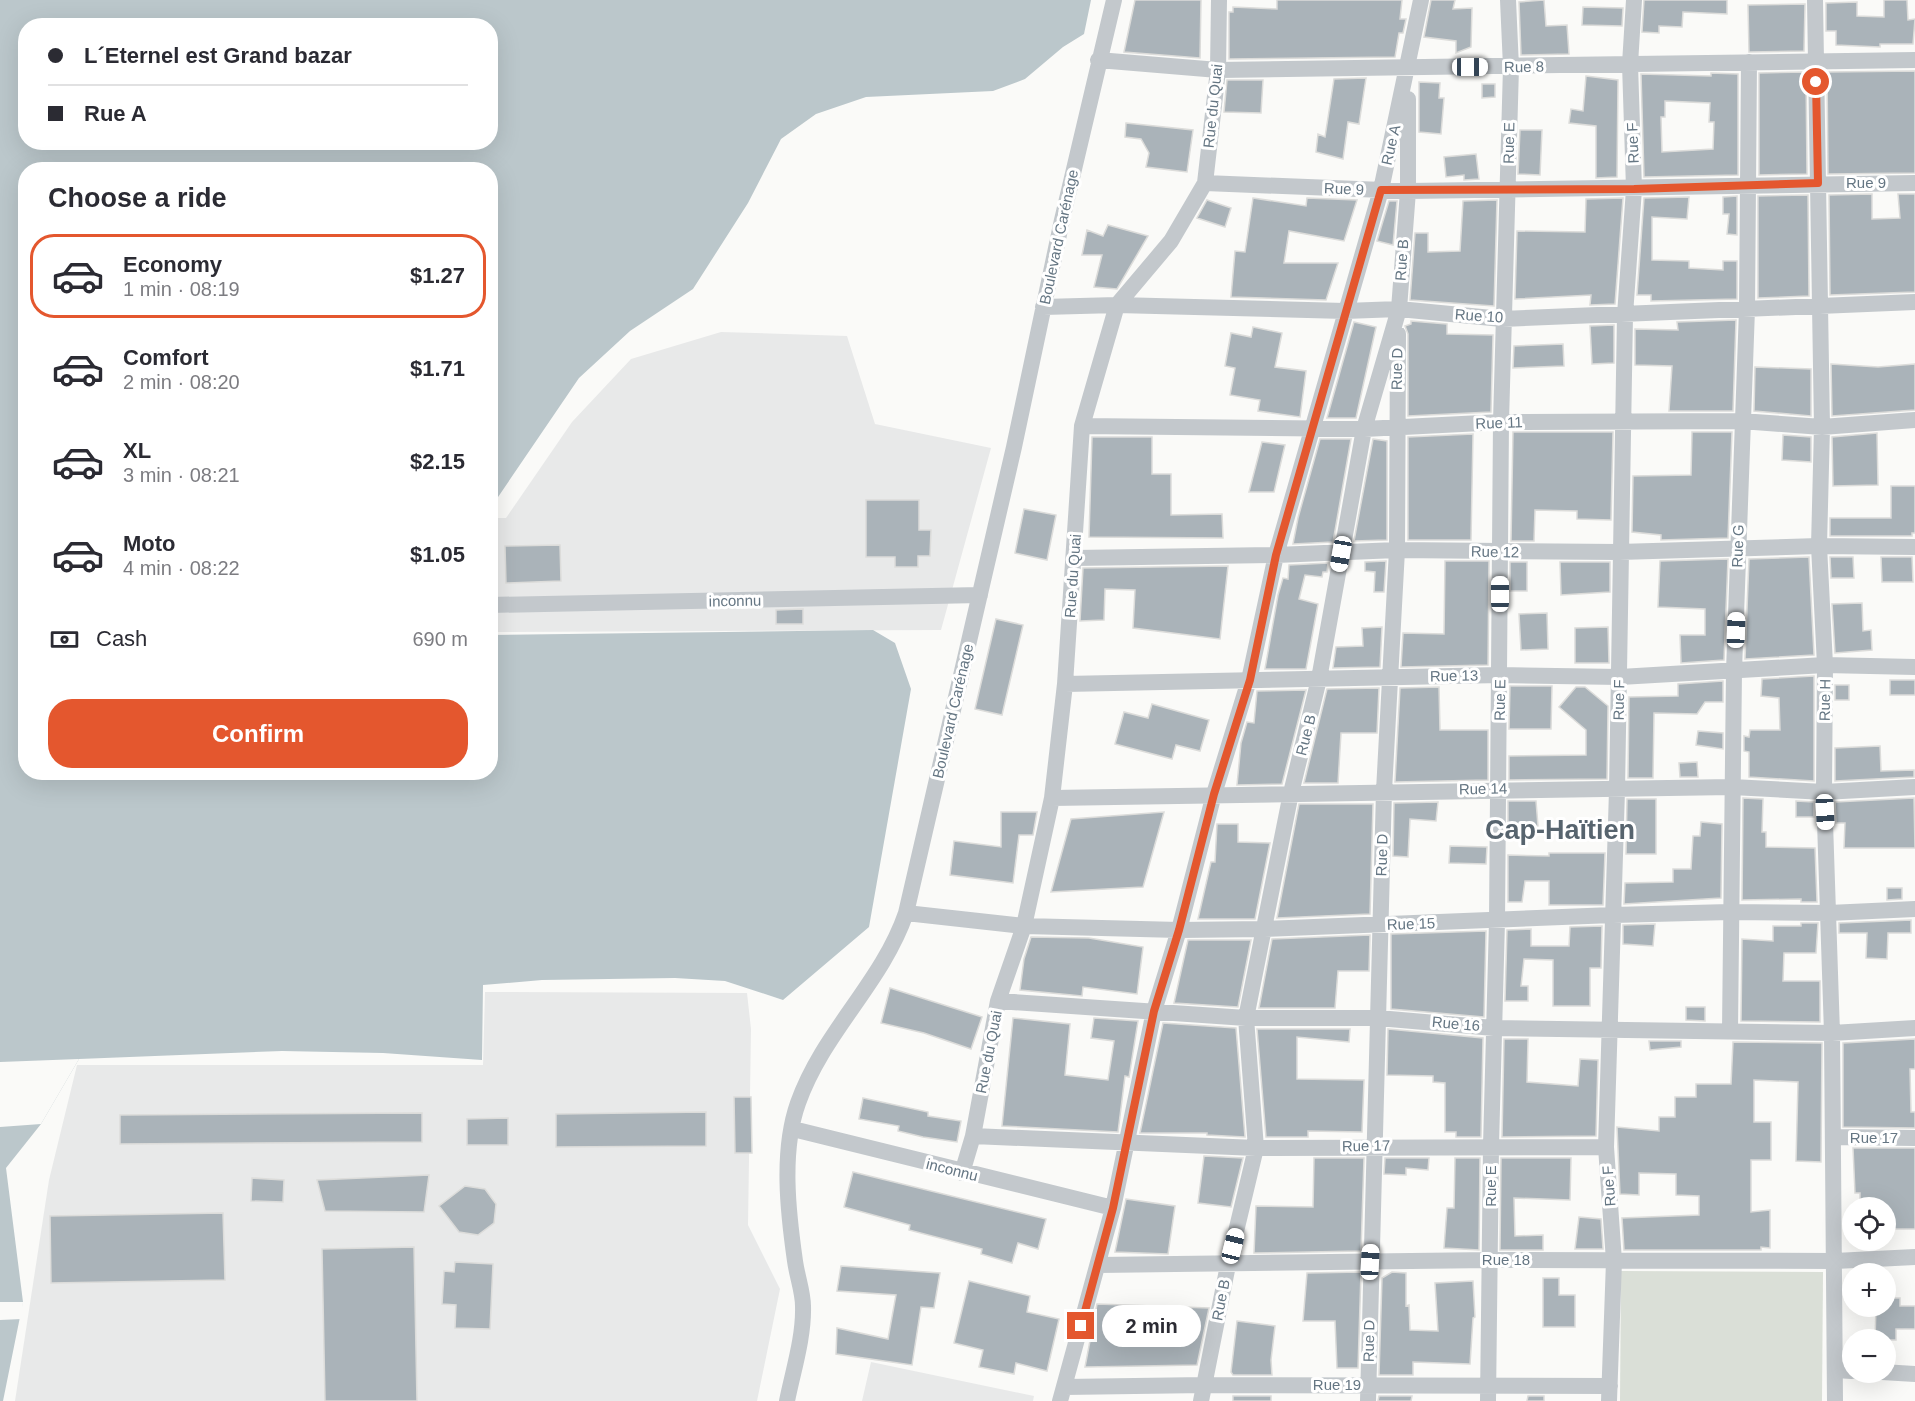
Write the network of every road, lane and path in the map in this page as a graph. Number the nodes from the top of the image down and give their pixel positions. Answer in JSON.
{"nodes":[{"id":1,"x":1114,"y":0,"type":"edge"},
{"id":2,"x":1219,"y":0,"type":"edge"},
{"id":3,"x":1421,"y":0,"type":"edge"},
{"id":4,"x":1508,"y":0,"type":"edge"},
{"id":5,"x":1635,"y":0,"type":"edge"},
{"id":6,"x":1815,"y":0,"type":"edge"},
{"id":7,"x":1098,"y":60,"type":"junction"},
{"id":8,"x":1915,"y":60,"type":"edge"},
{"id":9,"x":1749,"y":62,"type":"junction"},
{"id":10,"x":1816,"y":62,"type":"junction"},
{"id":11,"x":1630,"y":64,"type":"junction"},
{"id":12,"x":1408,"y":67,"type":"junction"},
{"id":13,"x":1511,"y":67,"type":"junction"},
{"id":14,"x":1218,"y":70,"type":"junction"},
{"id":15,"x":1204,"y":183,"type":"junction"},
{"id":16,"x":1818,"y":183,"type":"junction"},
{"id":17,"x":1915,"y":183,"type":"edge"},
{"id":18,"x":1746,"y":184,"type":"junction"},
{"id":19,"x":1508,"y":189,"type":"junction"},
{"id":20,"x":1634,"y":189,"type":"junction"},
{"id":21,"x":1381,"y":190,"type":"junction"},
{"id":22,"x":1408,"y":191,"type":"junction"},
{"id":23,"x":1915,"y":302,"type":"edge"},
{"id":24,"x":1819,"y":304,"type":"junction"},
{"id":25,"x":1117,"y":305,"type":"junction"},
{"id":26,"x":1043,"y":307,"type":"junction"},
{"id":27,"x":1399,"y":309,"type":"junction"},
{"id":28,"x":1747,"y":309,"type":"junction"},
{"id":29,"x":1345,"y":311,"type":"junction"},
{"id":30,"x":1625,"y":315,"type":"junction"},
{"id":31,"x":1502,"y":319,"type":"junction"},
{"id":32,"x":1915,"y":420,"type":"edge"},
{"id":33,"x":1625,"y":421,"type":"junction"},
{"id":34,"x":1741,"y":421,"type":"junction"},
{"id":35,"x":1501,"y":422,"type":"junction"},
{"id":36,"x":1082,"y":426,"type":"junction"},
{"id":37,"x":1314,"y":426,"type":"junction"},
{"id":38,"x":1822,"y":427,"type":"junction"},
{"id":39,"x":1396,"y":428,"type":"junction"},
{"id":40,"x":1364,"y":429,"type":"junction"},
{"id":41,"x":1819,"y":546,"type":"junction"},
{"id":42,"x":1738,"y":547,"type":"junction"},
{"id":43,"x":1915,"y":547,"type":"edge"},
{"id":44,"x":1397,"y":550,"type":"junction"},
{"id":45,"x":1620,"y":552,"type":"junction"},
{"id":46,"x":1500,"y":553,"type":"junction"},
{"id":47,"x":1341,"y":554,"type":"junction"},
{"id":48,"x":1276,"y":555,"type":"junction"},
{"id":49,"x":1075,"y":558,"type":"junction"},
{"id":50,"x":980,"y":595,"type":"junction"},
{"id":51,"x":498,"y":605,"type":"edge"},
{"id":52,"x":1825,"y":665,"type":"junction"},
{"id":53,"x":1915,"y":667,"type":"edge"},
{"id":54,"x":1734,"y":671,"type":"junction"},
{"id":55,"x":1500,"y":675,"type":"junction"},
{"id":56,"x":1620,"y":677,"type":"junction"},
{"id":57,"x":1391,"y":678,"type":"junction"},
{"id":58,"x":1319,"y":679,"type":"junction"},
{"id":59,"x":1250,"y":680,"type":"junction"},
{"id":60,"x":1065,"y":684,"type":"junction"},
{"id":61,"x":1732,"y":787,"type":"junction"},
{"id":62,"x":1915,"y":787,"type":"edge"},
{"id":63,"x":1498,"y":789,"type":"junction"},
{"id":64,"x":1617,"y":790,"type":"junction"},
{"id":65,"x":1384,"y":791,"type":"junction"},
{"id":66,"x":1824,"y":792,"type":"junction"},
{"id":67,"x":1291,"y":793,"type":"junction"},
{"id":68,"x":1214,"y":794,"type":"junction"},
{"id":69,"x":1052,"y":798,"type":"junction"},
{"id":70,"x":1915,"y":909,"type":"edge"},
{"id":71,"x":1730,"y":912,"type":"junction"},
{"id":72,"x":906,"y":913,"type":"junction"},
{"id":73,"x":1829,"y":913,"type":"junction"},
{"id":74,"x":1613,"y":915,"type":"junction"},
{"id":75,"x":1497,"y":921,"type":"junction"},
{"id":76,"x":1380,"y":925,"type":"junction"},
{"id":77,"x":1024,"y":926,"type":"junction"},
{"id":78,"x":1264,"y":929,"type":"junction"},
{"id":79,"x":1179,"y":930,"type":"junction"},
{"id":80,"x":998,"y":1001,"type":"junction"},
{"id":81,"x":1154,"y":1011,"type":"junction"},
{"id":82,"x":1246,"y":1018,"type":"junction"},
{"id":83,"x":1378,"y":1018,"type":"junction"},
{"id":84,"x":1494,"y":1028,"type":"junction"},
{"id":85,"x":1915,"y":1028,"type":"edge"},
{"id":86,"x":1609,"y":1029,"type":"junction"},
{"id":87,"x":1730,"y":1030,"type":"junction"},
{"id":88,"x":1832,"y":1033,"type":"junction"},
{"id":89,"x":793,"y":1130,"type":"junction"},
{"id":90,"x":973,"y":1136,"type":"junction"},
{"id":91,"x":1833,"y":1137,"type":"junction"},
{"id":92,"x":1915,"y":1138,"type":"edge"},
{"id":93,"x":1126,"y":1144,"type":"junction"},
{"id":94,"x":1375,"y":1146,"type":"junction"},
{"id":95,"x":1491,"y":1146,"type":"junction"},
{"id":96,"x":1606,"y":1147,"type":"junction"},
{"id":97,"x":1256,"y":1148,"type":"junction"},
{"id":98,"x":962,"y":1173,"type":"junction"},
{"id":99,"x":1113,"y":1208,"type":"junction"},
{"id":100,"x":1915,"y":1257,"type":"edge"},
{"id":101,"x":1491,"y":1260,"type":"junction"},
{"id":102,"x":1614,"y":1261,"type":"junction"},
{"id":103,"x":1835,"y":1261,"type":"junction"},
{"id":104,"x":1370,"y":1262,"type":"junction"},
{"id":105,"x":1098,"y":1265,"type":"junction"},
{"id":106,"x":1228,"y":1265,"type":"junction"},
{"id":107,"x":1835,"y":1370,"type":"junction"},
{"id":108,"x":1842,"y":1370,"type":"edge"},
{"id":109,"x":1896,"y":1373,"type":"edge"},
{"id":110,"x":1915,"y":1374,"type":"edge"},
{"id":111,"x":1203,"y":1393,"type":"edge"},
{"id":112,"x":1368,"y":1393,"type":"edge"},
{"id":113,"x":1488,"y":1393,"type":"edge"},
{"id":114,"x":1062,"y":1394,"type":"edge"},
{"id":115,"x":1609,"y":1394,"type":"edge"},
{"id":116,"x":787,"y":1401,"type":"edge"},
{"id":117,"x":1211,"y":1401,"type":"edge"},
{"id":118,"x":1835,"y":1401,"type":"edge"}],
"edges":[{"from":1,"to":7,"type":"street","name":"Boulevard Carénage"},
{"from":2,"to":14,"type":"street","name":"Rue du Quai"},
{"from":3,"to":12,"type":"street","name":"Rue A"},
{"from":4,"to":13,"type":"street","name":"Rue E"},
{"from":5,"to":11,"type":"street","name":"Rue F"},
{"from":6,"to":10,"type":"street","name":"Rue H"},
{"from":7,"to":14,"type":"street","name":"Rue 8"},
{"from":7,"to":26,"type":"street","name":"Boulevard Carénage"},
{"from":8,"to":10,"type":"street","name":"Rue 8"},
{"from":9,"to":10,"type":"street","name":"Rue 8"},
{"from":9,"to":11,"type":"street","name":"Rue 8"},
{"from":9,"to":18,"type":"street","name":"Rue G"},
{"from":10,"to":16,"type":"street","name":"Rue H"},
{"from":11,"to":13,"type":"street","name":"Rue 8"},
{"from":11,"to":20,"type":"street","name":"Rue F"},
{"from":12,"to":13,"type":"street","name":"Rue 8"},
{"from":12,"to":14,"type":"street","name":"Rue 8"},
{"from":12,"to":21,"type":"street","name":"Rue A"},
{"from":12,"to":22,"type":"street","name":"Rue B"},
{"from":13,"to":19,"type":"street","name":"Rue E"},
{"from":14,"to":15,"type":"street","name":"Rue du Quai"},
{"from":15,"to":21,"type":"street","name":"Rue 9"},
{"from":15,"to":25,"type":"street","name":"Rue du Quai"},
{"from":16,"to":17,"type":"street","name":"Rue 9"},
{"from":16,"to":18,"type":"street","name":"Rue 9"},
{"from":16,"to":24,"type":"street","name":"Rue H"},
{"from":18,"to":20,"type":"street","name":"Rue 9"},
{"from":18,"to":28,"type":"street","name":"Rue G"},
{"from":19,"to":20,"type":"street","name":"Rue 9"},
{"from":19,"to":22,"type":"street","name":"Rue 9"},
{"from":19,"to":31,"type":"street","name":"Rue E"},
{"from":20,"to":30,"type":"street","name":"Rue F"},
{"from":21,"to":22,"type":"street","name":"Rue 9"},
{"from":21,"to":29,"type":"street","name":"Rue A"},
{"from":22,"to":27,"type":"street","name":"Rue B"},
{"from":23,"to":24,"type":"street","name":"Rue 10"},
{"from":24,"to":28,"type":"street","name":"Rue 10"},
{"from":24,"to":38,"type":"street","name":"Rue H"},
{"from":25,"to":26,"type":"street","name":"Rue 10"},
{"from":25,"to":29,"type":"street","name":"Rue 10"},
{"from":25,"to":36,"type":"street","name":"Rue du Quai"},
{"from":26,"to":50,"type":"street","name":"Boulevard Carénage"},
{"from":27,"to":29,"type":"street","name":"Rue 10"},
{"from":27,"to":31,"type":"street","name":"Rue 10"},
{"from":27,"to":39,"type":"street","name":"Rue D"},
{"from":27,"to":40,"type":"street","name":"Rue B"},
{"from":28,"to":30,"type":"street","name":"Rue 10"},
{"from":28,"to":34,"type":"street","name":"Rue G"},
{"from":29,"to":37,"type":"street","name":"Rue A"},
{"from":30,"to":31,"type":"street","name":"Rue 10"},
{"from":30,"to":33,"type":"street","name":"Rue F"},
{"from":31,"to":35,"type":"street","name":"Rue E"},
{"from":32,"to":38,"type":"street","name":"Rue 11"},
{"from":33,"to":34,"type":"street","name":"Rue 11"},
{"from":33,"to":35,"type":"street","name":"Rue 11"},
{"from":33,"to":45,"type":"street","name":"Rue F"},
{"from":34,"to":38,"type":"street","name":"Rue 11"},
{"from":34,"to":42,"type":"street","name":"Rue G"},
{"from":35,"to":39,"type":"street","name":"Rue 11"},
{"from":35,"to":46,"type":"street","name":"Rue E"},
{"from":36,"to":37,"type":"street","name":"Rue 11"},
{"from":36,"to":49,"type":"street","name":"Rue du Quai"},
{"from":37,"to":40,"type":"street","name":"Rue 11"},
{"from":37,"to":48,"type":"street","name":"Rue A"},
{"from":38,"to":41,"type":"street","name":"Rue H"},
{"from":39,"to":40,"type":"street","name":"Rue 11"},
{"from":39,"to":44,"type":"street","name":"Rue D"},
{"from":40,"to":47,"type":"street","name":"Rue B"},
{"from":41,"to":42,"type":"street","name":"Rue 12"},
{"from":41,"to":43,"type":"street","name":"Rue 12"},
{"from":41,"to":52,"type":"street","name":"Rue H"},
{"from":42,"to":45,"type":"street","name":"Rue 12"},
{"from":42,"to":54,"type":"street","name":"Rue G"},
{"from":44,"to":46,"type":"street","name":"Rue 12"},
{"from":44,"to":47,"type":"street","name":"Rue 12"},
{"from":44,"to":57,"type":"street","name":"Rue D"},
{"from":45,"to":46,"type":"street","name":"Rue 12"},
{"from":45,"to":56,"type":"street","name":"Rue F"},
{"from":46,"to":55,"type":"street","name":"Rue E"},
{"from":47,"to":48,"type":"street","name":"Rue 12"},
{"from":47,"to":58,"type":"street","name":"Rue B"},
{"from":48,"to":49,"type":"street","name":"Rue 12"},
{"from":48,"to":59,"type":"street","name":"Rue A"},
{"from":49,"to":60,"type":"street","name":"Rue du Quai"},
{"from":50,"to":51,"type":"street","name":"inconnu"},
{"from":50,"to":72,"type":"street","name":"Boulevard Carénage"},
{"from":52,"to":53,"type":"street","name":"Rue 13"},
{"from":52,"to":54,"type":"street","name":"Rue 13"},
{"from":52,"to":66,"type":"street","name":"Rue H"},
{"from":54,"to":56,"type":"street","name":"Rue 13"},
{"from":54,"to":61,"type":"street","name":"Rue G"},
{"from":55,"to":56,"type":"street","name":"Rue 13"},
{"from":55,"to":57,"type":"street","name":"Rue 13"},
{"from":55,"to":63,"type":"street","name":"Rue E"},
{"from":56,"to":64,"type":"street","name":"Rue F"},
{"from":57,"to":58,"type":"street","name":"Rue 13"},
{"from":57,"to":65,"type":"street","name":"Rue D"},
{"from":58,"to":59,"type":"street","name":"Rue 13"},
{"from":58,"to":67,"type":"street","name":"Rue B"},
{"from":59,"to":60,"type":"street","name":"Rue 13"},
{"from":59,"to":68,"type":"street","name":"Rue A"},
{"from":60,"to":69,"type":"street","name":"Rue du Quai"},
{"from":61,"to":64,"type":"street","name":"Rue 14"},
{"from":61,"to":66,"type":"street","name":"Rue 14"},
{"from":61,"to":71,"type":"street","name":"Rue G"},
{"from":62,"to":66,"type":"street","name":"Rue 14"},
{"from":63,"to":64,"type":"street","name":"Rue 14"},
{"from":63,"to":65,"type":"street","name":"Rue 14"},
{"from":63,"to":75,"type":"street","name":"Rue E"},
{"from":64,"to":74,"type":"street","name":"Rue F"},
{"from":65,"to":67,"type":"street","name":"Rue 14"},
{"from":65,"to":76,"type":"street","name":"Rue D"},
{"from":66,"to":73,"type":"street","name":"Rue H"},
{"from":67,"to":68,"type":"street","name":"Rue 14"},
{"from":67,"to":78,"type":"street","name":"Rue B"},
{"from":68,"to":69,"type":"street","name":"Rue 14"},
{"from":68,"to":79,"type":"street","name":"Rue A"},
{"from":69,"to":77,"type":"street","name":"Rue du Quai"},
{"from":70,"to":73,"type":"street","name":"Rue 15"},
{"from":71,"to":73,"type":"street","name":"Rue 15"},
{"from":71,"to":74,"type":"street","name":"Rue 15"},
{"from":71,"to":87,"type":"street","name":"Rue G"},
{"from":72,"to":77,"type":"street","name":"Rue 15"},
{"from":72,"to":89,"type":"street","name":"Boulevard Carénage"},
{"from":73,"to":88,"type":"street","name":"Rue H"},
{"from":74,"to":75,"type":"street","name":"Rue 15"},
{"from":74,"to":86,"type":"street","name":"Rue F"},
{"from":75,"to":76,"type":"street","name":"Rue 15"},
{"from":75,"to":84,"type":"street","name":"Rue E"},
{"from":76,"to":78,"type":"street","name":"Rue 15"},
{"from":76,"to":83,"type":"street","name":"Rue D"},
{"from":77,"to":79,"type":"street","name":"Rue 15"},
{"from":77,"to":80,"type":"street","name":"Rue du Quai"},
{"from":78,"to":79,"type":"street","name":"Rue 15"},
{"from":78,"to":82,"type":"street","name":"Rue B"},
{"from":79,"to":81,"type":"street","name":"Rue A"},
{"from":80,"to":81,"type":"street","name":"Rue 16"},
{"from":80,"to":90,"type":"street","name":"Rue du Quai"},
{"from":81,"to":82,"type":"street","name":"Rue 16"},
{"from":81,"to":93,"type":"street","name":"Rue A"},
{"from":82,"to":83,"type":"street","name":"Rue 16"},
{"from":82,"to":97,"type":"street","name":"Rue B"},
{"from":83,"to":84,"type":"street","name":"Rue 16"},
{"from":83,"to":94,"type":"street","name":"Rue D"},
{"from":84,"to":86,"type":"street","name":"Rue 16"},
{"from":84,"to":95,"type":"street","name":"Rue E"},
{"from":85,"to":88,"type":"street","name":"Rue 16"},
{"from":86,"to":87,"type":"street","name":"Rue 16"},
{"from":86,"to":96,"type":"street","name":"Rue F"},
{"from":87,"to":88,"type":"street","name":"Rue 16"},
{"from":88,"to":91,"type":"street","name":"Rue H"},
{"from":89,"to":98,"type":"street","name":"inconnu"},
{"from":89,"to":116,"type":"street","name":"Boulevard Carénage"},
{"from":90,"to":93,"type":"street"},
{"from":90,"to":98,"type":"street","name":"Rue du Quai"},
{"from":91,"to":92,"type":"street","name":"Rue 17"},
{"from":91,"to":103,"type":"street","name":"Rue H"},
{"from":93,"to":97,"type":"street","name":"Rue 17"},
{"from":93,"to":99,"type":"street","name":"Rue A"},
{"from":94,"to":95,"type":"street","name":"Rue 17"},
{"from":94,"to":97,"type":"street","name":"Rue 17"},
{"from":94,"to":104,"type":"street","name":"Rue D"},
{"from":95,"to":96,"type":"street","name":"Rue 17"},
{"from":95,"to":101,"type":"street","name":"Rue E"},
{"from":96,"to":102,"type":"street","name":"Rue F"},
{"from":97,"to":106,"type":"street","name":"Rue B"},
{"from":98,"to":99,"type":"street","name":"inconnu"},
{"from":99,"to":105,"type":"street","name":"Rue A"},
{"from":100,"to":103,"type":"street","name":"Rue 18"},
{"from":101,"to":102,"type":"street","name":"Rue 18"},
{"from":101,"to":104,"type":"street","name":"Rue 18"},
{"from":101,"to":113,"type":"street","name":"Rue E"},
{"from":102,"to":103,"type":"street","name":"Rue 18"},
{"from":102,"to":115,"type":"street","name":"Rue F"},
{"from":103,"to":107,"type":"street","name":"Rue H"},
{"from":104,"to":106,"type":"street","name":"Rue 18"},
{"from":104,"to":112,"type":"street","name":"Rue D"},
{"from":105,"to":106,"type":"street","name":"Rue 18"},
{"from":105,"to":114,"type":"street","name":"Rue A"},
{"from":106,"to":111,"type":"street","name":"Rue B"},
{"from":107,"to":108,"type":"street"},
{"from":107,"to":118,"type":"street","name":"Rue H"},
{"from":109,"to":110,"type":"street"},
{"from":111,"to":112,"type":"street","name":"Rue 19"},
{"from":111,"to":114,"type":"street","name":"Rue 19"},
{"from":111,"to":117,"type":"street"},
{"from":112,"to":113,"type":"street","name":"Rue 19"},
{"from":113,"to":115,"type":"street","name":"Rue 19"}]}
